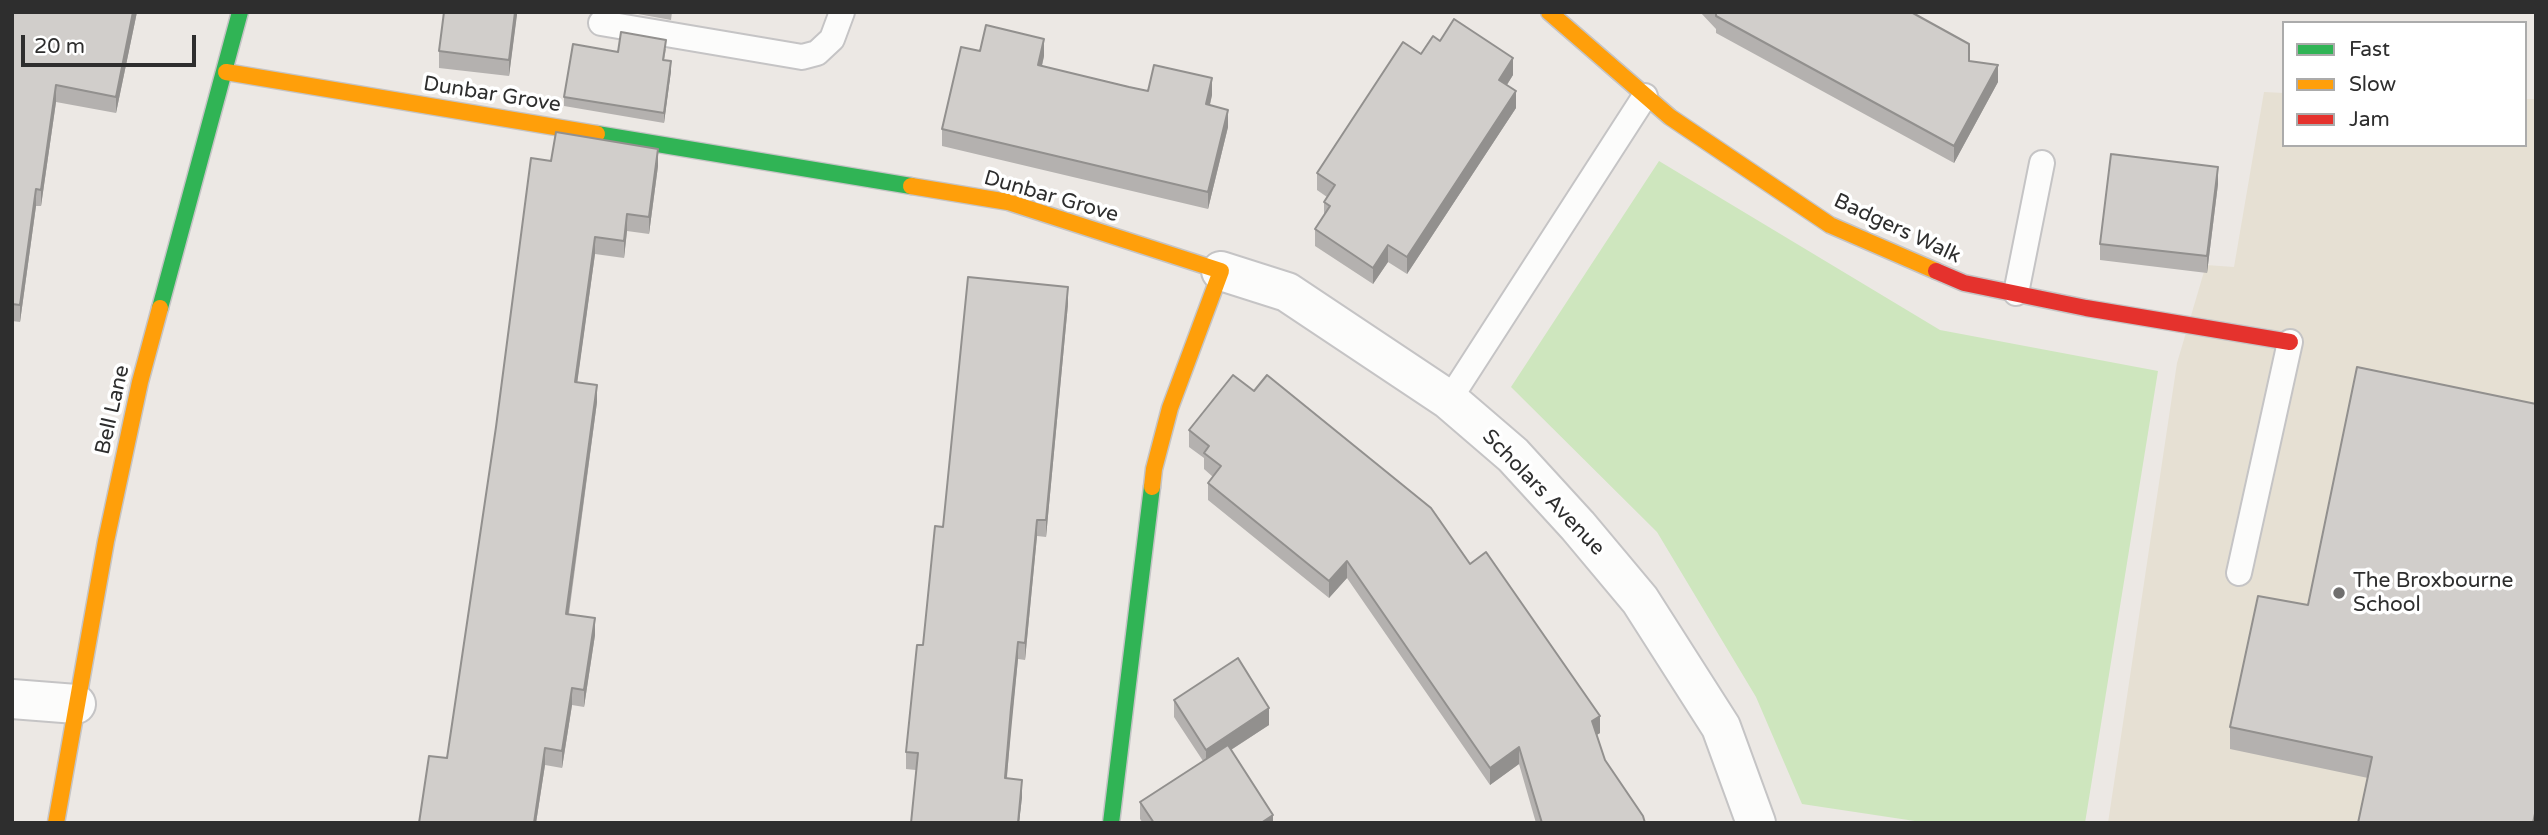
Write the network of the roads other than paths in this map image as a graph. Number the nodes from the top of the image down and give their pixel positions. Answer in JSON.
{"nodes":[{"id":1,"x":240,"y":12,"type":"edge"},
{"id":2,"x":842,"y":12,"type":"edge"},
{"id":3,"x":1549,"y":12,"type":"edge"},
{"id":4,"x":601,"y":23,"type":"dead end"},
{"id":5,"x":226,"y":72,"type":"junction"},
{"id":6,"x":1645,"y":96,"type":"junction"},
{"id":7,"x":2042,"y":163,"type":"dead end"},
{"id":8,"x":1221,"y":271,"type":"junction"},
{"id":9,"x":2016,"y":293,"type":"junction"},
{"id":10,"x":2290,"y":342,"type":"joint"},
{"id":11,"x":1449,"y":400,"type":"junction"},
{"id":12,"x":2239,"y":573,"type":"dead end"},
{"id":13,"x":12,"y":699,"type":"edge"},
{"id":14,"x":76,"y":704,"type":"junction"},
{"id":15,"x":56,"y":823,"type":"edge"},
{"id":16,"x":1111,"y":823,"type":"edge"},
{"id":17,"x":1756,"y":823,"type":"edge"}],
"edges":[{"from":1,"to":5,"type":"street","name":"Bell Lane"},
{"from":2,"to":4,"type":"lane"},
{"from":3,"to":6,"type":"street","name":"Badgers Walk"},
{"from":5,"to":8,"type":"street","name":"Dunbar Grove"},
{"from":5,"to":14,"type":"street","name":"Bell Lane"},
{"from":6,"to":9,"type":"street","name":"Badgers Walk"},
{"from":6,"to":11,"type":"lane"},
{"from":7,"to":9,"type":"lane"},
{"from":8,"to":11,"type":"street","name":"Scholars Avenue"},
{"from":8,"to":16,"type":"street"},
{"from":9,"to":10,"type":"street","name":"Badgers Walk"},
{"from":10,"to":12,"type":"lane"},
{"from":11,"to":17,"type":"street","name":"Scholars Avenue"},
{"from":13,"to":14,"type":"street"},
{"from":14,"to":15,"type":"street","name":"Bell Lane"}]}
